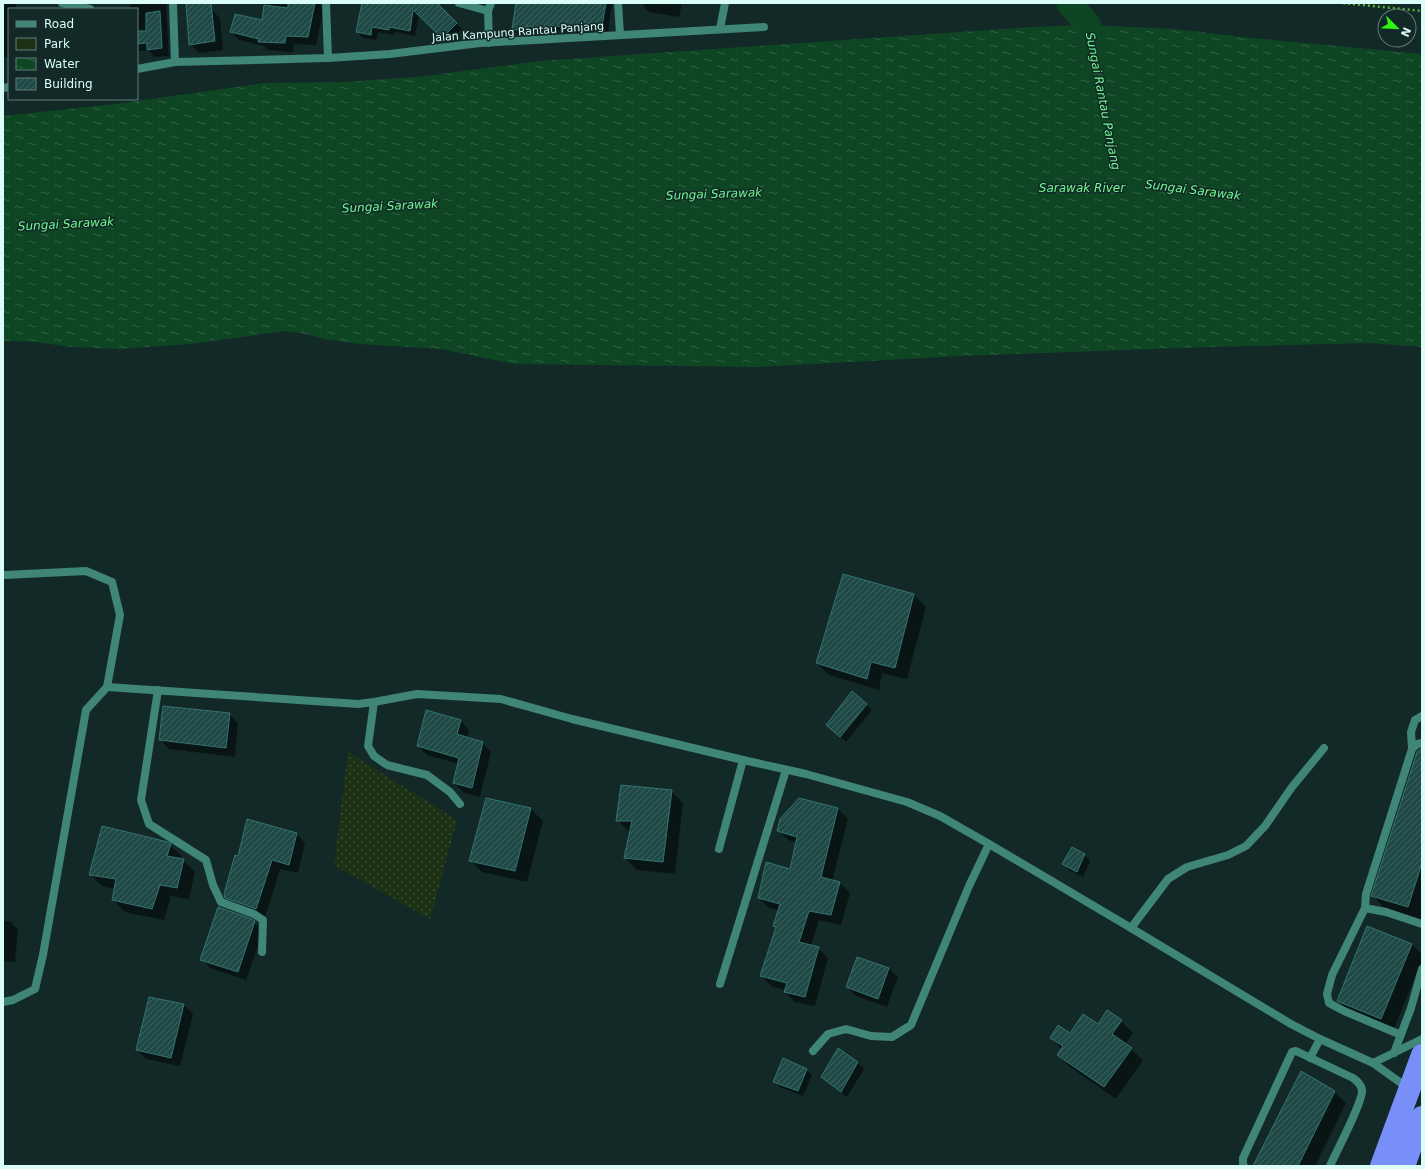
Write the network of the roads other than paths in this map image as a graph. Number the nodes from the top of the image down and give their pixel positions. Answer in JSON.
{"nodes":[{"id":1,"x":62,"y":3,"type":"edge"},
{"id":2,"x":173,"y":3,"type":"edge"},
{"id":3,"x":326,"y":3,"type":"edge"},
{"id":4,"x":459,"y":3,"type":"edge"},
{"id":5,"x":618,"y":3,"type":"edge"},
{"id":6,"x":725,"y":3,"type":"edge"},
{"id":7,"x":490,"y":7,"type":"edge"},
{"id":8,"x":85,"y":8,"type":"edge"},
{"id":9,"x":764,"y":27,"type":"dead end"},
{"id":10,"x":720,"y":29,"type":"junction"},
{"id":11,"x":620,"y":35,"type":"junction"},
{"id":12,"x":489,"y":43,"type":"junction"},
{"id":13,"x":328,"y":58,"type":"junction"},
{"id":14,"x":175,"y":62,"type":"junction"},
{"id":15,"x":138,"y":69,"type":"edge"},
{"id":16,"x":5,"y":575,"type":"dead end"},
{"id":17,"x":107,"y":686,"type":"junction"},
{"id":18,"x":158,"y":690,"type":"junction"},
{"id":19,"x":374,"y":702,"type":"junction"},
{"id":20,"x":1422,"y":716,"type":"edge"},
{"id":21,"x":1422,"y":743,"type":"edge"},
{"id":22,"x":1324,"y":748,"type":"dead end"},
{"id":23,"x":1412,"y":750,"type":"junction"},
{"id":24,"x":743,"y":760,"type":"junction"},
{"id":25,"x":786,"y":770,"type":"junction"},
{"id":26,"x":460,"y":804,"type":"dead end"},
{"id":27,"x":989,"y":844,"type":"junction"},
{"id":28,"x":719,"y":848,"type":"dead end"},
{"id":29,"x":1364,"y":908,"type":"junction"},
{"id":30,"x":1422,"y":924,"type":"edge"},
{"id":31,"x":1132,"y":928,"type":"junction"},
{"id":32,"x":262,"y":952,"type":"dead end"},
{"id":33,"x":1422,"y":969,"type":"edge"},
{"id":34,"x":720,"y":984,"type":"dead end"},
{"id":35,"x":3,"y":1002,"type":"edge"},
{"id":36,"x":1401,"y":1035,"type":"junction"},
{"id":37,"x":1320,"y":1039,"type":"junction"},
{"id":38,"x":1422,"y":1039,"type":"edge"},
{"id":39,"x":813,"y":1051,"type":"dead end"},
{"id":40,"x":1394,"y":1053,"type":"junction"},
{"id":41,"x":1422,"y":1055,"type":"edge"},
{"id":42,"x":1310,"y":1058,"type":"junction"},
{"id":43,"x":1373,"y":1063,"type":"junction"},
{"id":44,"x":1409,"y":1089,"type":"junction"},
{"id":45,"x":1422,"y":1117,"type":"edge"},
{"id":46,"x":1244,"y":1166,"type":"edge"},
{"id":47,"x":1330,"y":1166,"type":"edge"},
{"id":48,"x":1381,"y":1166,"type":"edge"},
{"id":49,"x":1404,"y":1166,"type":"edge"}],
"edges":[{"from":1,"to":8,"type":"street"},
{"from":2,"to":14,"type":"street"},
{"from":3,"to":13,"type":"street"},
{"from":4,"to":7,"type":"street"},
{"from":5,"to":11,"type":"street"},
{"from":6,"to":10,"type":"street"},
{"from":7,"to":12,"type":"street"},
{"from":9,"to":10,"type":"street","name":"Jalan Kampung Rantau Panjang"},
{"from":10,"to":11,"type":"street","name":"Jalan Kampung Rantau Panjang"},
{"from":11,"to":12,"type":"street","name":"Jalan Kampung Rantau Panjang"},
{"from":12,"to":13,"type":"street","name":"Jalan Kampung Rantau Panjang"},
{"from":13,"to":14,"type":"street","name":"Jalan Kampung Rantau Panjang"},
{"from":14,"to":15,"type":"street","name":"Jalan Kampung Rantau Panjang"},
{"from":16,"to":17,"type":"street"},
{"from":17,"to":18,"type":"street"},
{"from":17,"to":35,"type":"street"},
{"from":18,"to":19,"type":"street"},
{"from":18,"to":32,"type":"street"},
{"from":19,"to":24,"type":"street"},
{"from":19,"to":26,"type":"street"},
{"from":20,"to":23,"type":"street"},
{"from":21,"to":23,"type":"street"},
{"from":22,"to":31,"type":"street"},
{"from":23,"to":29,"type":"street"},
{"from":24,"to":25,"type":"street"},
{"from":24,"to":28,"type":"street"},
{"from":25,"to":27,"type":"street"},
{"from":25,"to":34,"type":"street"},
{"from":27,"to":31,"type":"street"},
{"from":27,"to":39,"type":"street"},
{"from":29,"to":30,"type":"street"},
{"from":29,"to":36,"type":"street"},
{"from":31,"to":37,"type":"street"},
{"from":33,"to":36,"type":"street"},
{"from":36,"to":40,"type":"street"},
{"from":37,"to":42,"type":"street"},
{"from":37,"to":43,"type":"street"},
{"from":38,"to":40,"type":"street"},
{"from":40,"to":43,"type":"street"},
{"from":41,"to":44,"type":"highway"},
{"from":42,"to":46,"type":"street"},
{"from":42,"to":47,"type":"street"},
{"from":43,"to":44,"type":"street"},
{"from":44,"to":48,"type":"highway"},
{"from":45,"to":49,"type":"highway"}]}
